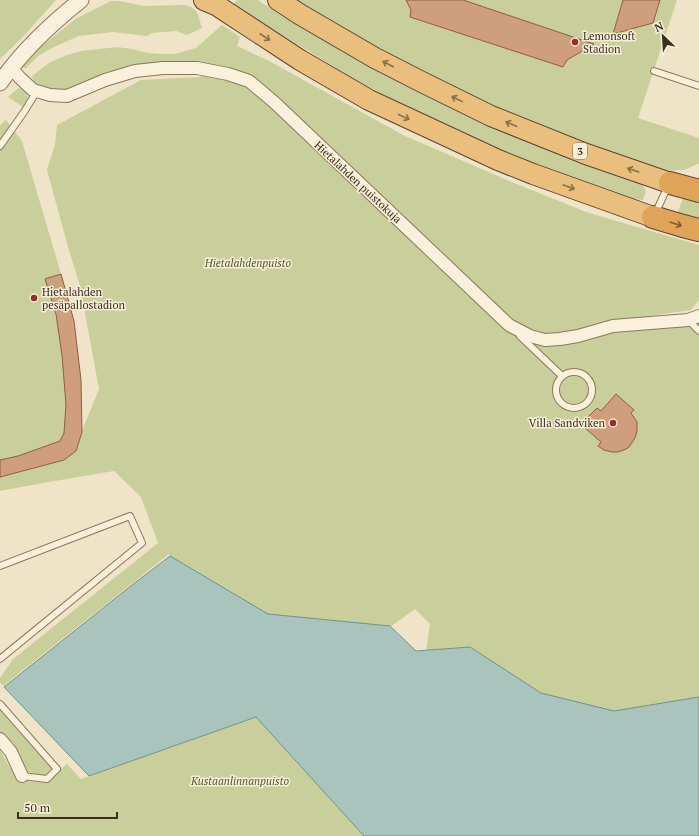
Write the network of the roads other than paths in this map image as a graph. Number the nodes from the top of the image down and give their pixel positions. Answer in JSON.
{"nodes":[{"id":1,"x":66,"y":0,"type":"edge"},
{"id":2,"x":81,"y":0,"type":"edge"},
{"id":3,"x":204,"y":0,"type":"edge"},
{"id":4,"x":278,"y":0,"type":"edge"},
{"id":5,"x":57,"y":19,"type":"junction"},
{"id":6,"x":7,"y":70,"type":"edge"},
{"id":7,"x":654,"y":71,"type":"dead end"},
{"id":8,"x":0,"y":83,"type":"edge"},
{"id":9,"x":699,"y":86,"type":"edge"},
{"id":10,"x":37,"y":91,"type":"junction"},
{"id":11,"x":0,"y":146,"type":"edge"},
{"id":12,"x":670,"y":183,"type":"junction"},
{"id":13,"x":699,"y":191,"type":"edge"},
{"id":14,"x":653,"y":217,"type":"junction"},
{"id":15,"x":699,"y":230,"type":"edge"},
{"id":16,"x":699,"y":316,"type":"edge"},
{"id":17,"x":688,"y":320,"type":"junction"},
{"id":18,"x":509,"y":325,"type":"junction"},
{"id":19,"x":699,"y":331,"type":"edge"},
{"id":20,"x":562,"y":376,"type":"junction"},
{"id":21,"x":0,"y":566,"type":"edge"},
{"id":22,"x":0,"y":659,"type":"edge"},
{"id":23,"x":0,"y":704,"type":"edge"},
{"id":24,"x":0,"y":739,"type":"edge"},
{"id":25,"x":22,"y":776,"type":"joint"}],
"edges":[{"from":1,"to":5,"type":"street"},
{"from":2,"to":5,"type":"street"},
{"from":3,"to":14,"type":"highway","one_way":true},
{"from":12,"to":4,"type":"highway","number":"3","one_way":true},
{"from":5,"to":6,"type":"street"},
{"from":6,"to":8,"type":"street"},
{"from":6,"to":10,"type":"street","name":"Hietalahden puistokuja"},
{"from":7,"to":9,"type":"lane"},
{"from":10,"to":11,"type":"lane"},
{"from":10,"to":18,"type":"street","name":"Hietalahden puistokuja"},
{"from":12,"to":13,"type":"highway","number":"3"},
{"from":12,"to":14,"type":"lane"},
{"from":14,"to":15,"type":"highway","one_way":true},
{"from":16,"to":17,"type":"street","name":"Hietalahden puistokuja"},
{"from":17,"to":18,"type":"street","name":"Hietalahden puistokuja"},
{"from":17,"to":19,"type":"lane"},
{"from":18,"to":20,"type":"lane"},
{"from":20,"to":20,"type":"lane"},
{"from":21,"to":22,"type":"lane"},
{"from":23,"to":25,"type":"lane"},
{"from":24,"to":25,"type":"street"}]}
